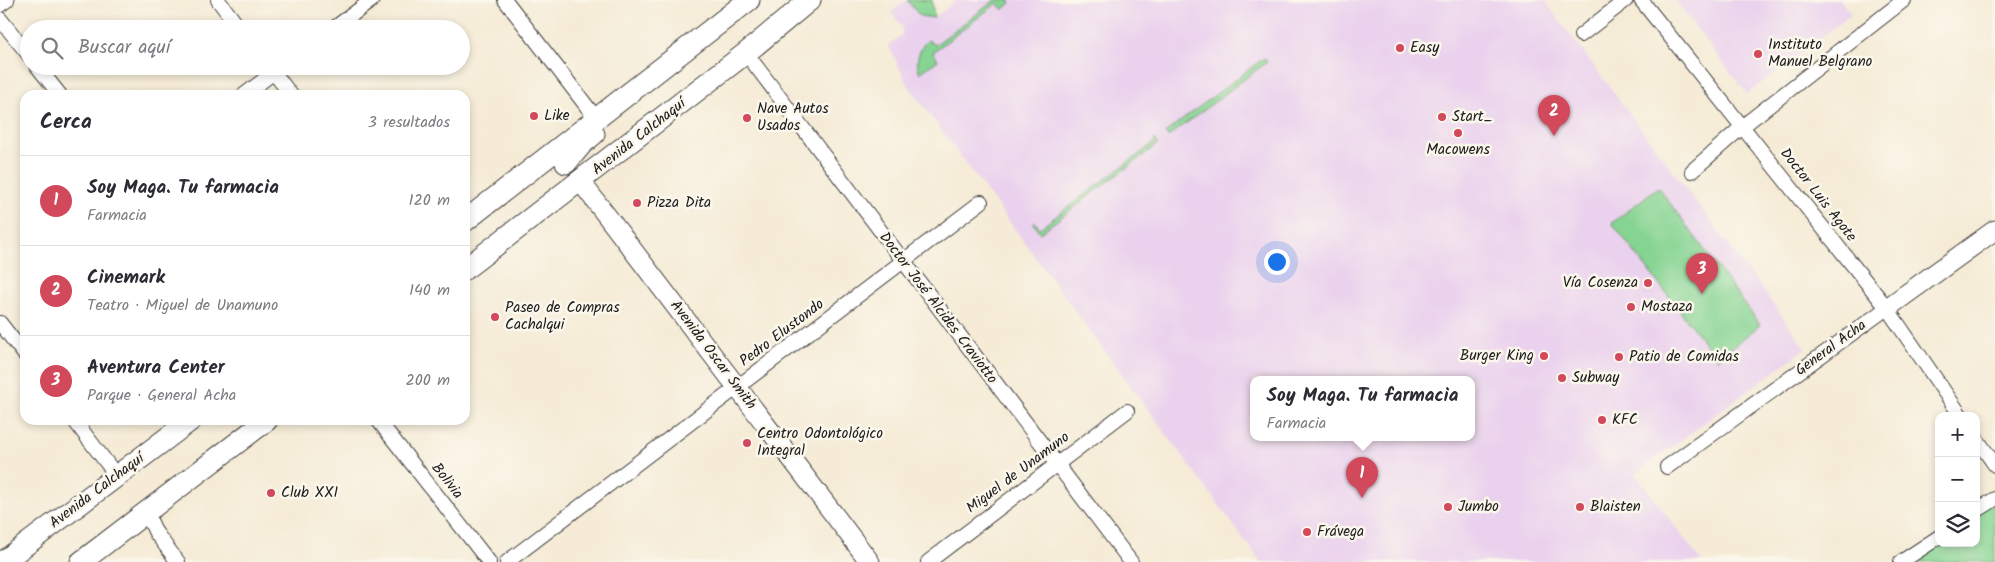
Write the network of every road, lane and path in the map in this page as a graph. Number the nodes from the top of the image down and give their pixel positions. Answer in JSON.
{"nodes":[{"id":1,"x":7,"y":0,"type":"edge"},
{"id":2,"x":218,"y":0,"type":"edge"},
{"id":3,"x":372,"y":0,"type":"edge"},
{"id":4,"x":505,"y":0,"type":"edge"},
{"id":5,"x":749,"y":0,"type":"edge"},
{"id":6,"x":1626,"y":0,"type":"edge"},
{"id":7,"x":1642,"y":0,"type":"edge"},
{"id":8,"x":1904,"y":0,"type":"edge"},
{"id":9,"x":803,"y":2,"type":"edge"},
{"id":10,"x":0,"y":5,"type":"edge"},
{"id":11,"x":0,"y":18,"type":"edge"},
{"id":12,"x":233,"y":20,"type":"edge"},
{"id":13,"x":345,"y":20,"type":"edge"},
{"id":14,"x":1581,"y":35,"type":"dead end"},
{"id":15,"x":20,"y":44,"type":"edge"},
{"id":16,"x":692,"y":44,"type":"junction"},
{"id":17,"x":746,"y":53,"type":"junction"},
{"id":18,"x":44,"y":75,"type":"edge"},
{"id":19,"x":267,"y":75,"type":"edge"},
{"id":20,"x":279,"y":75,"type":"edge"},
{"id":21,"x":56,"y":90,"type":"edge"},
{"id":22,"x":250,"y":90,"type":"edge"},
{"id":23,"x":288,"y":90,"type":"edge"},
{"id":24,"x":596,"y":117,"type":"junction"},
{"id":25,"x":1744,"y":126,"type":"junction"},
{"id":26,"x":559,"y":157,"type":"junction"},
{"id":27,"x":1692,"y":171,"type":"dead end"},
{"id":28,"x":581,"y":182,"type":"junction"},
{"id":29,"x":981,"y":202,"type":"dead end"},
{"id":30,"x":470,"y":217,"type":"edge"},
{"id":31,"x":1995,"y":230,"type":"edge"},
{"id":32,"x":902,"y":262,"type":"junction"},
{"id":33,"x":470,"y":265,"type":"edge"},
{"id":34,"x":1887,"y":308,"type":"junction"},
{"id":35,"x":0,"y":323,"type":"edge"},
{"id":36,"x":20,"y":349,"type":"edge"},
{"id":37,"x":737,"y":387,"type":"junction"},
{"id":38,"x":1128,"y":411,"type":"dead end"},
{"id":39,"x":1958,"y":412,"type":"edge"},
{"id":40,"x":78,"y":425,"type":"edge"},
{"id":41,"x":184,"y":425,"type":"edge"},
{"id":42,"x":260,"y":425,"type":"edge"},
{"id":43,"x":382,"y":425,"type":"edge"},
{"id":44,"x":1980,"y":444,"type":"edge"},
{"id":45,"x":1056,"y":464,"type":"junction"},
{"id":46,"x":1995,"y":465,"type":"edge"},
{"id":47,"x":1667,"y":467,"type":"dead end"},
{"id":48,"x":116,"y":475,"type":"junction"},
{"id":49,"x":1995,"y":498,"type":"edge"},
{"id":50,"x":1980,"y":508,"type":"edge"},
{"id":51,"x":146,"y":512,"type":"junction"},
{"id":52,"x":1935,"y":540,"type":"edge"},
{"id":53,"x":3,"y":562,"type":"edge"},
{"id":54,"x":81,"y":562,"type":"edge"},
{"id":55,"x":178,"y":562,"type":"edge"},
{"id":56,"x":489,"y":562,"type":"edge"},
{"id":57,"x":507,"y":562,"type":"edge"},
{"id":58,"x":870,"y":562,"type":"edge"},
{"id":59,"x":928,"y":562,"type":"edge"},
{"id":60,"x":1131,"y":562,"type":"edge"},
{"id":61,"x":1901,"y":562,"type":"edge"}],
"edges":[{"from":1,"to":10,"type":"street"},
{"from":2,"to":12,"type":"street"},
{"from":3,"to":13,"type":"street"},
{"from":4,"to":24,"type":"street"},
{"from":5,"to":16,"type":"main road"},
{"from":6,"to":14,"type":"street"},
{"from":7,"to":25,"type":"street","name":"Doctor Luis Agote"},
{"from":8,"to":25,"type":"street"},
{"from":9,"to":17,"type":"main road","name":"Avenida Calchaquí"},
{"from":11,"to":15,"type":"street"},
{"from":16,"to":24,"type":"main road"},
{"from":16,"to":26,"type":"main road"},
{"from":17,"to":28,"type":"main road","name":"Avenida Calchaquí"},
{"from":17,"to":32,"type":"street","name":"Doctor José Alcides Craviotto"},
{"from":18,"to":21,"type":"street"},
{"from":19,"to":22,"type":"street"},
{"from":20,"to":23,"type":"street"},
{"from":24,"to":26,"type":"main road"},
{"from":25,"to":27,"type":"street"},
{"from":25,"to":34,"type":"street","name":"Doctor Luis Agote"},
{"from":26,"to":28,"type":"street","name":"Avenida Oscar Smith"},
{"from":26,"to":30,"type":"main road"},
{"from":28,"to":33,"type":"main road","name":"Avenida Calchaquí"},
{"from":28,"to":37,"type":"main road","name":"Avenida Oscar Smith"},
{"from":29,"to":32,"type":"street","name":"Pedro Elustondo"},
{"from":31,"to":34,"type":"main road","name":"General Acha"},
{"from":32,"to":37,"type":"street","name":"Pedro Elustondo"},
{"from":32,"to":45,"type":"street","name":"Doctor José Alcides Craviotto"},
{"from":34,"to":39,"type":"street","name":"Doctor Luis Agote"},
{"from":34,"to":47,"type":"street","name":"General Acha"},
{"from":35,"to":36,"type":"street"},
{"from":37,"to":57,"type":"street","name":"Pedro Elustondo"},
{"from":37,"to":58,"type":"main road","name":"Avenida Oscar Smith"},
{"from":38,"to":45,"type":"street","name":"Miguel de Unamuno"},
{"from":40,"to":48,"type":"street"},
{"from":41,"to":48,"type":"main road","name":"Avenida Calchaquí"},
{"from":42,"to":51,"type":"main road"},
{"from":43,"to":56,"type":"street","name":"Bolivia"},
{"from":44,"to":46,"type":"street"},
{"from":45,"to":59,"type":"street","name":"Miguel de Unamuno"},
{"from":45,"to":60,"type":"street","name":"Doctor José Alcides Craviotto"},
{"from":48,"to":53,"type":"main road","name":"Avenida Calchaquí"},
{"from":49,"to":50,"type":"street"},
{"from":51,"to":54,"type":"main road"},
{"from":51,"to":55,"type":"street"},
{"from":52,"to":61,"type":"street"}]}
